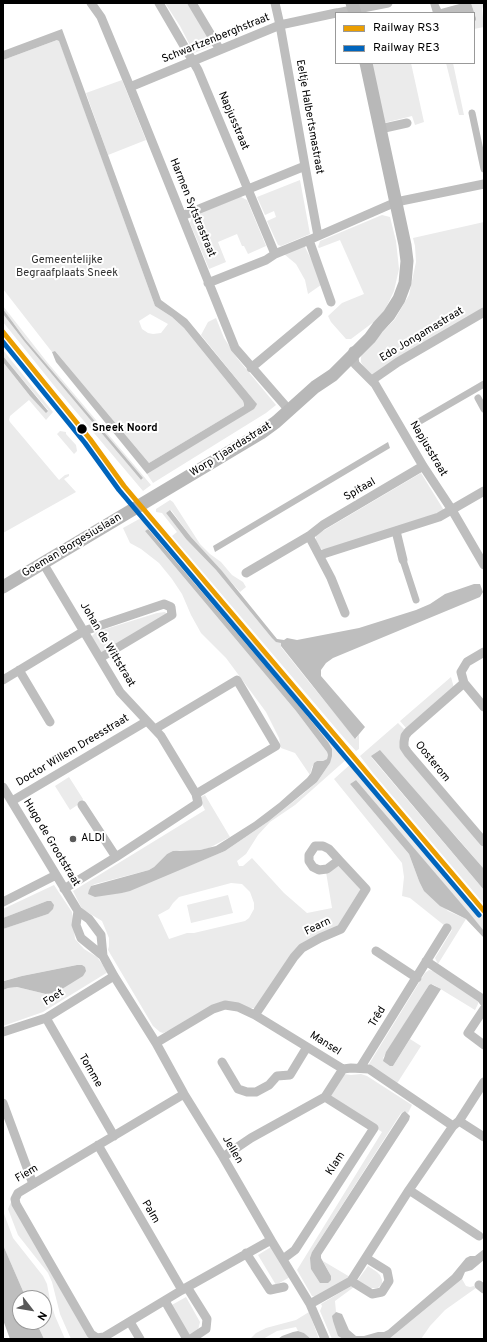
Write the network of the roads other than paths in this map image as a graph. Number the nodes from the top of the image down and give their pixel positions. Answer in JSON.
{"nodes":[{"id":1,"x":91,"y":3,"type":"edge"},
{"id":2,"x":159,"y":3,"type":"edge"},
{"id":3,"x":192,"y":3,"type":"edge"},
{"id":4,"x":275,"y":3,"type":"edge"},
{"id":5,"x":388,"y":3,"type":"edge"},
{"id":6,"x":354,"y":8,"type":"edge"},
{"id":7,"x":340,"y":12,"type":"edge"},
{"id":8,"x":335,"y":13,"type":"edge"},
{"id":9,"x":280,"y":25,"type":"junction"},
{"id":10,"x":220,"y":50,"type":"junction"},
{"id":11,"x":193,"y":62,"type":"junction"},
{"id":12,"x":366,"y":64,"type":"edge"},
{"id":13,"x":130,"y":87,"type":"junction"},
{"id":14,"x":472,"y":113,"type":"dead end"},
{"id":15,"x":407,"y":123,"type":"dead end"},
{"id":16,"x":380,"y":129,"type":"junction"},
{"id":17,"x":305,"y":166,"type":"junction"},
{"id":18,"x":484,"y":169,"type":"edge"},
{"id":19,"x":484,"y":184,"type":"edge"},
{"id":20,"x":248,"y":189,"type":"junction"},
{"id":21,"x":396,"y":202,"type":"junction"},
{"id":22,"x":182,"y":216,"type":"junction"},
{"id":23,"x":318,"y":236,"type":"junction"},
{"id":24,"x":309,"y":240,"type":"junction"},
{"id":25,"x":275,"y":254,"type":"junction"},
{"id":26,"x":208,"y":283,"type":"junction"},
{"id":27,"x":330,"y":302,"type":"dead end"},
{"id":28,"x":318,"y":312,"type":"dead end"},
{"id":29,"x":484,"y":312,"type":"edge"},
{"id":30,"x":353,"y":351,"type":"junction"},
{"id":31,"x":251,"y":368,"type":"junction"},
{"id":32,"x":372,"y":380,"type":"junction"},
{"id":33,"x":478,"y":398,"type":"dead end"},
{"id":34,"x":484,"y":409,"type":"edge"},
{"id":35,"x":289,"y":410,"type":"junction"},
{"id":36,"x":424,"y":466,"type":"junction"},
{"id":37,"x":484,"y":491,"type":"edge"},
{"id":38,"x":140,"y":505,"type":"joint"},
{"id":39,"x":452,"y":510,"type":"junction"},
{"id":40,"x":396,"y":531,"type":"junction"},
{"id":41,"x":309,"y":536,"type":"junction"},
{"id":42,"x":320,"y":555,"type":"junction"},
{"id":43,"x":403,"y":560,"type":"joint"},
{"id":44,"x":43,"y":563,"type":"junction"},
{"id":45,"x":484,"y":565,"type":"edge"},
{"id":46,"x":246,"y":573,"type":"dead end"},
{"id":47,"x":3,"y":587,"type":"edge"},
{"id":48,"x":416,"y":600,"type":"dead end"},
{"id":49,"x":344,"y":613,"type":"dead end"},
{"id":50,"x":84,"y":631,"type":"junction"},
{"id":51,"x":484,"y":652,"type":"edge"},
{"id":52,"x":100,"y":658,"type":"junction"},
{"id":53,"x":19,"y":670,"type":"junction"},
{"id":54,"x":3,"y":680,"type":"edge"},
{"id":55,"x":464,"y":684,"type":"junction"},
{"id":56,"x":484,"y":707,"type":"edge"},
{"id":57,"x":147,"y":721,"type":"junction"},
{"id":58,"x":50,"y":722,"type":"dead end"},
{"id":59,"x":156,"y":729,"type":"junction"},
{"id":60,"x":196,"y":794,"type":"junction"},
{"id":61,"x":6,"y":795,"type":"edge"},
{"id":62,"x":82,"y":805,"type":"dead end"},
{"id":63,"x":484,"y":842,"type":"edge"},
{"id":64,"x":116,"y":857,"type":"junction"},
{"id":65,"x":340,"y":860,"type":"dead end"},
{"id":66,"x":56,"y":875,"type":"junction"},
{"id":67,"x":64,"y":889,"type":"junction"},
{"id":68,"x":3,"y":902,"type":"edge"},
{"id":69,"x":78,"y":911,"type":"junction"},
{"id":70,"x":446,"y":928,"type":"dead end"},
{"id":71,"x":376,"y":951,"type":"dead end"},
{"id":72,"x":103,"y":956,"type":"junction"},
{"id":73,"x":426,"y":961,"type":"junction"},
{"id":74,"x":114,"y":976,"type":"junction"},
{"id":75,"x":416,"y":978,"type":"junction"},
{"id":76,"x":484,"y":1002,"type":"edge"},
{"id":77,"x":484,"y":1009,"type":"edge"},
{"id":78,"x":255,"y":1015,"type":"junction"},
{"id":79,"x":46,"y":1018,"type":"junction"},
{"id":80,"x":3,"y":1032,"type":"edge"},
{"id":81,"x":156,"y":1043,"type":"junction"},
{"id":82,"x":484,"y":1045,"type":"edge"},
{"id":83,"x":307,"y":1047,"type":"junction"},
{"id":84,"x":222,"y":1062,"type":"dead end"},
{"id":85,"x":360,"y":1068,"type":"junction"},
{"id":86,"x":343,"y":1069,"type":"junction"},
{"id":87,"x":484,"y":1082,"type":"edge"},
{"id":88,"x":184,"y":1094,"type":"junction"},
{"id":89,"x":325,"y":1097,"type":"junction"},
{"id":90,"x":3,"y":1103,"type":"edge"},
{"id":91,"x":456,"y":1123,"type":"junction"},
{"id":92,"x":114,"y":1136,"type":"junction"},
{"id":93,"x":484,"y":1137,"type":"edge"},
{"id":94,"x":98,"y":1145,"type":"junction"},
{"id":95,"x":223,"y":1158,"type":"junction"},
{"id":96,"x":33,"y":1184,"type":"junction"},
{"id":97,"x":409,"y":1190,"type":"junction"},
{"id":98,"x":479,"y":1236,"type":"dead end"},
{"id":99,"x":270,"y":1240,"type":"junction"},
{"id":100,"x":246,"y":1253,"type":"junction"},
{"id":101,"x":366,"y":1258,"type":"junction"},
{"id":102,"x":283,"y":1259,"type":"junction"},
{"id":103,"x":351,"y":1281,"type":"junction"},
{"id":104,"x":284,"y":1287,"type":"dead end"},
{"id":105,"x":185,"y":1289,"type":"junction"},
{"id":106,"x":164,"y":1301,"type":"junction"},
{"id":107,"x":310,"y":1304,"type":"junction"},
{"id":108,"x":130,"y":1322,"type":"junction"},
{"id":109,"x":140,"y":1339,"type":"edge"},
{"id":110,"x":187,"y":1339,"type":"edge"},
{"id":111,"x":192,"y":1339,"type":"edge"},
{"id":112,"x":325,"y":1339,"type":"edge"}],
"edges":[{"from":1,"to":13,"type":"street","name":"Harmen Sytstrastraat"},
{"from":2,"to":11,"type":"street","name":"Napjusstraat"},
{"from":3,"to":10,"type":"street"},
{"from":4,"to":9,"type":"street","name":"Eeltje Halbertsmastraat"},
{"from":5,"to":6,"type":"street"},
{"from":6,"to":7,"type":"street","name":"Schwartzenberghstraat"},
{"from":8,"to":9,"type":"street","name":"Schwartzenberghstraat"},
{"from":9,"to":10,"type":"street","name":"Schwartzenberghstraat"},
{"from":9,"to":17,"type":"street","name":"Eeltje Halbertsmastraat"},
{"from":10,"to":11,"type":"street","name":"Schwartzenberghstraat"},
{"from":11,"to":13,"type":"street","name":"Schwartzenberghstraat"},
{"from":11,"to":20,"type":"street","name":"Napjusstraat"},
{"from":12,"to":16,"type":"main road","name":"Worp Tjaardastraat"},
{"from":13,"to":22,"type":"street","name":"Harmen Sytstrastraat"},
{"from":14,"to":18,"type":"street"},
{"from":15,"to":16,"type":"street"},
{"from":16,"to":21,"type":"main road","name":"Worp Tjaardastraat"},
{"from":17,"to":20,"type":"street"},
{"from":17,"to":23,"type":"street","name":"Eeltje Halbertsmastraat"},
{"from":19,"to":21,"type":"street"},
{"from":20,"to":22,"type":"street"},
{"from":20,"to":25,"type":"street","name":"Napjusstraat"},
{"from":21,"to":23,"type":"street"},
{"from":21,"to":30,"type":"main road","name":"Worp Tjaardastraat"},
{"from":22,"to":26,"type":"street","name":"Harmen Sytstrastraat"},
{"from":23,"to":24,"type":"street"},
{"from":24,"to":25,"type":"street"},
{"from":24,"to":27,"type":"street"},
{"from":25,"to":26,"type":"street"},
{"from":26,"to":31,"type":"street","name":"Harmen Sytstrastraat"},
{"from":28,"to":31,"type":"street"},
{"from":29,"to":32,"type":"street","name":"Edo Jongamastraat"},
{"from":30,"to":32,"type":"street","name":"Napjusstraat"},
{"from":30,"to":35,"type":"main road","name":"Worp Tjaardastraat"},
{"from":31,"to":35,"type":"street","name":"Harmen Sytstrastraat"},
{"from":32,"to":36,"type":"street","name":"Napjusstraat"},
{"from":33,"to":34,"type":"street"},
{"from":35,"to":38,"type":"main road","name":"Worp Tjaardastraat"},
{"from":36,"to":39,"type":"street","name":"Napjusstraat"},
{"from":36,"to":41,"type":"street","name":"Spitaal"},
{"from":37,"to":39,"type":"street"},
{"from":38,"to":44,"type":"main road","name":"Goeman Borgesiuslaan"},
{"from":39,"to":40,"type":"street"},
{"from":39,"to":45,"type":"street","name":"Napjusstraat"},
{"from":40,"to":42,"type":"street"},
{"from":40,"to":43,"type":"street"},
{"from":41,"to":42,"type":"street"},
{"from":41,"to":46,"type":"street","name":"Spitaal"},
{"from":42,"to":49,"type":"street"},
{"from":43,"to":48,"type":"street"},
{"from":44,"to":47,"type":"main road","name":"Goeman Borgesiuslaan"},
{"from":44,"to":50,"type":"street","name":"Johan de Wittstraat"},
{"from":50,"to":52,"type":"street","name":"Johan de Wittstraat"},
{"from":50,"to":52,"type":"street"},
{"from":50,"to":53,"type":"street"},
{"from":51,"to":55,"type":"street"},
{"from":52,"to":57,"type":"street","name":"Johan de Wittstraat"},
{"from":53,"to":54,"type":"street"},
{"from":53,"to":58,"type":"street"},
{"from":55,"to":56,"type":"street"},
{"from":55,"to":63,"type":"street","name":"Oosterom"},
{"from":57,"to":59,"type":"street","name":"Johan de Wittstraat"},
{"from":57,"to":61,"type":"street","name":"Doctor Willem Dreesstraat"},
{"from":59,"to":60,"type":"street","name":"Johan de Wittstraat"},
{"from":59,"to":60,"type":"street"},
{"from":60,"to":64,"type":"street"},
{"from":61,"to":66,"type":"street","name":"Hugo de Grootstraat"},
{"from":62,"to":64,"type":"street"},
{"from":64,"to":67,"type":"street"},
{"from":65,"to":78,"type":"street","name":"Fearn"},
{"from":66,"to":67,"type":"street","name":"Hugo de Grootstraat"},
{"from":66,"to":68,"type":"street"},
{"from":67,"to":69,"type":"street","name":"Hugo de Grootstraat"},
{"from":69,"to":72,"type":"street","name":"Hugo de Grootstraat"},
{"from":69,"to":72,"type":"street","name":"Hugo de Grootstraat"},
{"from":70,"to":73,"type":"street","name":"Trêd"},
{"from":71,"to":75,"type":"street"},
{"from":72,"to":74,"type":"street","name":"Hugo de Grootstraat"},
{"from":73,"to":75,"type":"street","name":"Trêd"},
{"from":73,"to":76,"type":"street"},
{"from":74,"to":79,"type":"street","name":"Foet"},
{"from":74,"to":81,"type":"street","name":"Jellen"},
{"from":75,"to":85,"type":"street","name":"Trêd"},
{"from":77,"to":82,"type":"street"},
{"from":78,"to":81,"type":"street","name":"Mansel"},
{"from":78,"to":83,"type":"street","name":"Mansel"},
{"from":79,"to":80,"type":"street","name":"Foet"},
{"from":79,"to":92,"type":"street","name":"Tomme"},
{"from":81,"to":88,"type":"street","name":"Jellen"},
{"from":83,"to":84,"type":"street"},
{"from":83,"to":86,"type":"street","name":"Mansel"},
{"from":85,"to":86,"type":"street","name":"Mansel"},
{"from":85,"to":91,"type":"street","name":"Mansel"},
{"from":86,"to":89,"type":"street"},
{"from":87,"to":91,"type":"street"},
{"from":88,"to":92,"type":"street","name":"Fiem"},
{"from":88,"to":95,"type":"street","name":"Jellen"},
{"from":89,"to":95,"type":"street"},
{"from":89,"to":102,"type":"street","name":"Klam"},
{"from":90,"to":96,"type":"street"},
{"from":91,"to":93,"type":"street"},
{"from":91,"to":97,"type":"street"},
{"from":92,"to":94,"type":"street","name":"Fiem"},
{"from":94,"to":96,"type":"street","name":"Fiem"},
{"from":94,"to":105,"type":"street","name":"Palm"},
{"from":95,"to":99,"type":"street","name":"Jellen"},
{"from":96,"to":108,"type":"street","name":"Fiem"},
{"from":97,"to":98,"type":"street"},
{"from":97,"to":101,"type":"street"},
{"from":99,"to":100,"type":"street","name":"Fiem"},
{"from":99,"to":102,"type":"street","name":"Jellen"},
{"from":100,"to":104,"type":"street"},
{"from":100,"to":105,"type":"street","name":"Fiem"},
{"from":101,"to":103,"type":"street"},
{"from":101,"to":103,"type":"street"},
{"from":102,"to":107,"type":"street","name":"Jellen"},
{"from":103,"to":107,"type":"street"},
{"from":105,"to":106,"type":"street","name":"Fiem"},
{"from":105,"to":111,"type":"street"},
{"from":106,"to":108,"type":"street","name":"Fiem"},
{"from":106,"to":110,"type":"street"},
{"from":107,"to":112,"type":"street","name":"Jellen"},
{"from":108,"to":109,"type":"street"}]}
